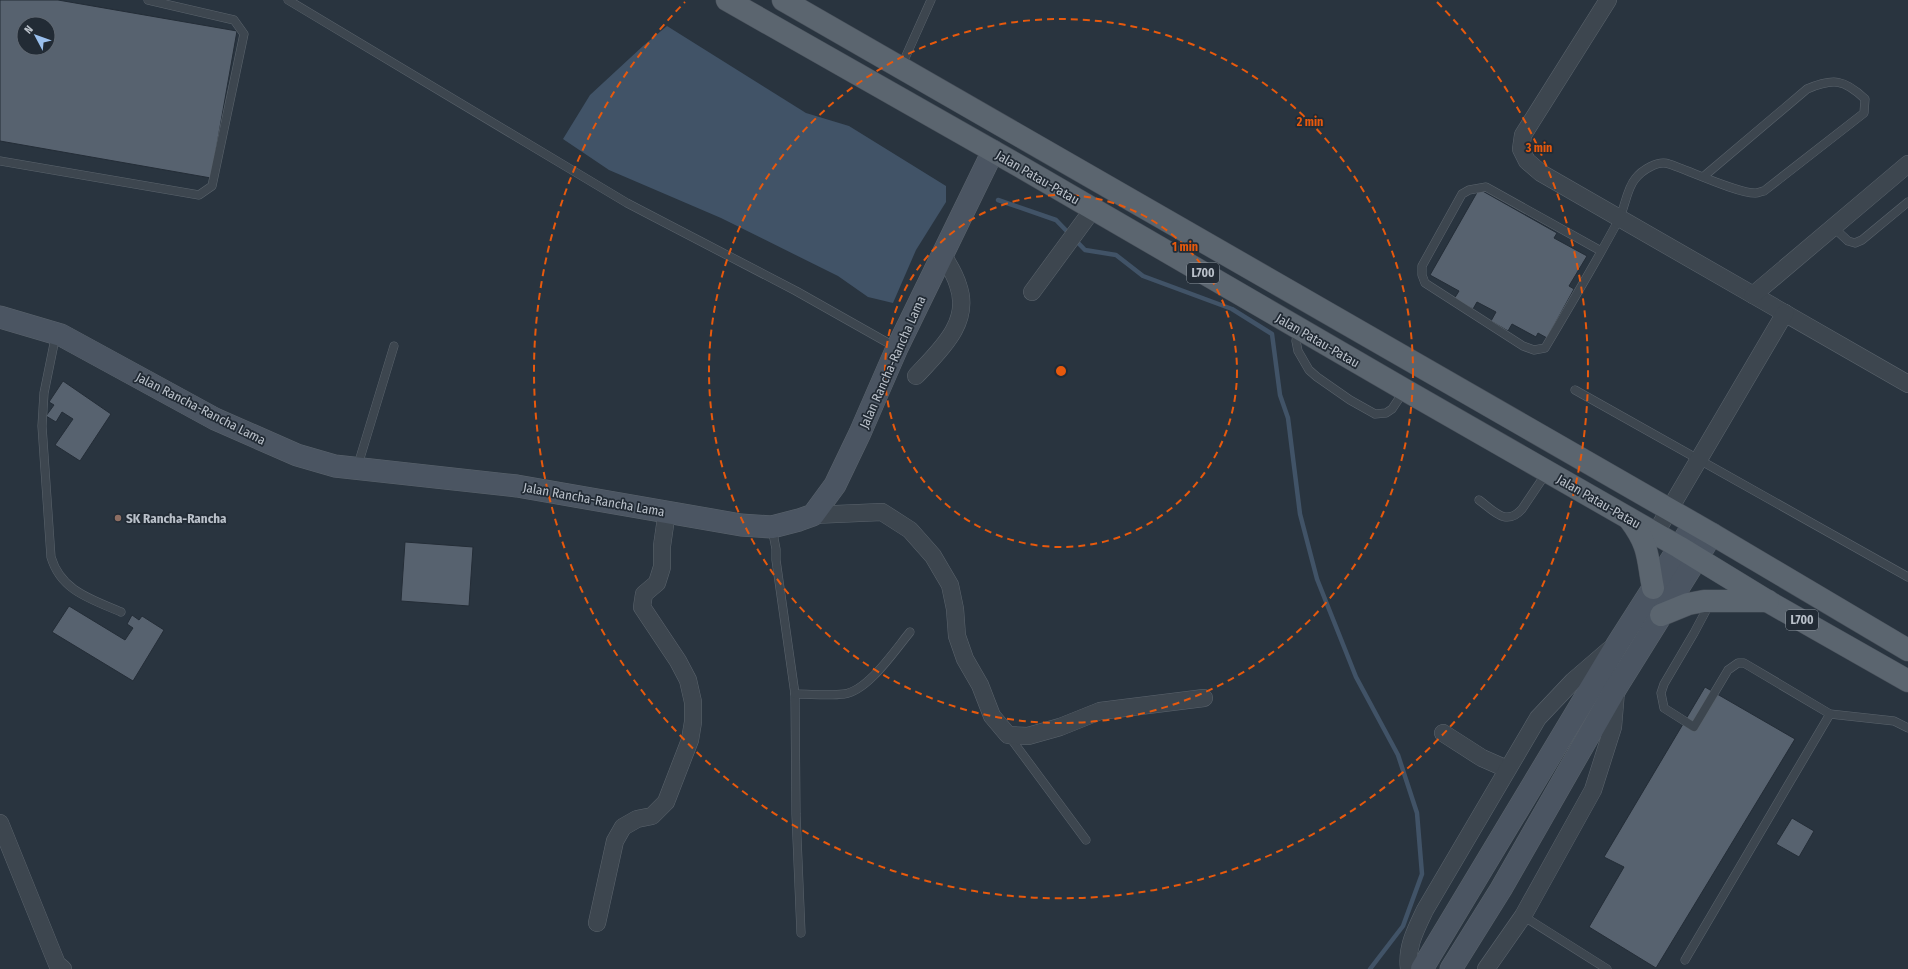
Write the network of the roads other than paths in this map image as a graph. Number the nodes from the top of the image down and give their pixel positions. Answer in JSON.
{"nodes":[{"id":1,"x":148,"y":0,"type":"edge"},
{"id":2,"x":288,"y":0,"type":"edge"},
{"id":3,"x":727,"y":0,"type":"edge"},
{"id":4,"x":783,"y":0,"type":"edge"},
{"id":5,"x":931,"y":0,"type":"edge"},
{"id":6,"x":1608,"y":0,"type":"edge"},
{"id":7,"x":900,"y":67,"type":"junction"},
{"id":8,"x":993,"y":151,"type":"junction"},
{"id":9,"x":0,"y":161,"type":"edge"},
{"id":10,"x":1908,"y":164,"type":"edge"},
{"id":11,"x":1703,"y":177,"type":"junction"},
{"id":12,"x":1908,"y":202,"type":"edge"},
{"id":13,"x":1093,"y":209,"type":"junction"},
{"id":14,"x":1619,"y":219,"type":"junction"},
{"id":15,"x":1833,"y":227,"type":"junction"},
{"id":16,"x":1601,"y":251,"type":"junction"},
{"id":17,"x":942,"y":255,"type":"junction"},
{"id":18,"x":1032,"y":292,"type":"dead end"},
{"id":19,"x":1753,"y":295,"type":"junction"},
{"id":20,"x":1785,"y":313,"type":"junction"},
{"id":21,"x":0,"y":317,"type":"edge"},
{"id":22,"x":1298,"y":328,"type":"junction"},
{"id":23,"x":56,"y":333,"type":"junction"},
{"id":24,"x":394,"y":346,"type":"dead end"},
{"id":25,"x":896,"y":348,"type":"junction"},
{"id":26,"x":916,"y":376,"type":"dead end"},
{"id":27,"x":1908,"y":384,"type":"edge"},
{"id":28,"x":1405,"y":390,"type":"junction"},
{"id":29,"x":1575,"y":390,"type":"dead end"},
{"id":30,"x":1700,"y":459,"type":"junction"},
{"id":31,"x":357,"y":469,"type":"junction"},
{"id":32,"x":1547,"y":472,"type":"junction"},
{"id":33,"x":1480,"y":500,"type":"dead end"},
{"id":34,"x":1670,"y":510,"type":"junction"},
{"id":35,"x":667,"y":511,"type":"junction"},
{"id":36,"x":814,"y":515,"type":"junction"},
{"id":37,"x":1628,"y":519,"type":"junction"},
{"id":38,"x":772,"y":527,"type":"junction"},
{"id":39,"x":1703,"y":529,"type":"junction"},
{"id":40,"x":1655,"y":534,"type":"junction"},
{"id":41,"x":1688,"y":552,"type":"junction"},
{"id":42,"x":1908,"y":577,"type":"edge"},
{"id":43,"x":1653,"y":588,"type":"junction"},
{"id":44,"x":1711,"y":600,"type":"junction"},
{"id":45,"x":1769,"y":602,"type":"junction"},
{"id":46,"x":121,"y":612,"type":"dead end"},
{"id":47,"x":1661,"y":615,"type":"junction"},
{"id":48,"x":910,"y":632,"type":"dead end"},
{"id":49,"x":1618,"y":643,"type":"junction"},
{"id":50,"x":1908,"y":650,"type":"edge"},
{"id":51,"x":1908,"y":681,"type":"edge"},
{"id":52,"x":1616,"y":688,"type":"junction"},
{"id":53,"x":795,"y":694,"type":"junction"},
{"id":54,"x":1204,"y":698,"type":"dead end"},
{"id":55,"x":1830,"y":714,"type":"junction"},
{"id":56,"x":1908,"y":728,"type":"edge"},
{"id":57,"x":1443,"y":733,"type":"dead end"},
{"id":58,"x":1008,"y":735,"type":"junction"},
{"id":59,"x":1507,"y":769,"type":"junction"},
{"id":60,"x":0,"y":823,"type":"edge"},
{"id":61,"x":1086,"y":840,"type":"dead end"},
{"id":62,"x":1523,"y":916,"type":"junction"},
{"id":63,"x":597,"y":923,"type":"dead end"},
{"id":64,"x":802,"y":933,"type":"dead end"},
{"id":65,"x":1685,"y":960,"type":"dead end"},
{"id":66,"x":63,"y":969,"type":"edge"},
{"id":67,"x":1409,"y":969,"type":"edge"},
{"id":68,"x":1422,"y":969,"type":"edge"},
{"id":69,"x":1451,"y":969,"type":"edge"},
{"id":70,"x":1486,"y":969,"type":"edge"},
{"id":71,"x":1607,"y":969,"type":"edge"}],
"edges":[{"from":1,"to":9,"type":"lane"},
{"from":2,"to":25,"type":"lane"},
{"from":3,"to":8,"type":"main road","name":"Jalan Patau-Patau","number":"L700"},
{"from":4,"to":7,"type":"main road","name":"Jalan Patau-Patau","number":"L700"},
{"from":5,"to":7,"type":"lane"},
{"from":6,"to":14,"type":"street"},
{"from":7,"to":34,"type":"main road","name":"Jalan Patau-Patau","number":"L700"},
{"from":8,"to":13,"type":"main road","name":"Jalan Patau-Patau","number":"L700"},
{"from":8,"to":17,"type":"street","name":"Jalan Rancha-Rancha Lama"},
{"from":10,"to":15,"type":"street"},
{"from":11,"to":11,"type":"lane"},
{"from":11,"to":14,"type":"lane"},
{"from":12,"to":15,"type":"lane"},
{"from":13,"to":18,"type":"street"},
{"from":13,"to":22,"type":"main road","name":"Jalan Patau-Patau","number":"L700"},
{"from":14,"to":16,"type":"lane"},
{"from":14,"to":19,"type":"street"},
{"from":15,"to":19,"type":"street"},
{"from":16,"to":16,"type":"lane"},
{"from":17,"to":25,"type":"street","name":"Jalan Rancha-Rancha Lama"},
{"from":17,"to":26,"type":"street"},
{"from":19,"to":20,"type":"street"},
{"from":20,"to":27,"type":"street"},
{"from":20,"to":30,"type":"street"},
{"from":21,"to":23,"type":"street","name":"Jalan Rancha-Rancha Lama"},
{"from":22,"to":28,"type":"main road","name":"Jalan Patau-Patau","number":"L700"},
{"from":22,"to":28,"type":"lane"},
{"from":23,"to":31,"type":"street","name":"Jalan Rancha-Rancha Lama"},
{"from":23,"to":46,"type":"lane"},
{"from":24,"to":31,"type":"lane"},
{"from":25,"to":36,"type":"street","name":"Jalan Rancha-Rancha Lama"},
{"from":28,"to":32,"type":"main road","name":"Jalan Patau-Patau","number":"L700"},
{"from":29,"to":30,"type":"lane"},
{"from":30,"to":34,"type":"street"},
{"from":30,"to":42,"type":"lane"},
{"from":31,"to":35,"type":"street","name":"Jalan Rancha-Rancha Lama"},
{"from":32,"to":33,"type":"lane"},
{"from":32,"to":37,"type":"main road","name":"Jalan Patau-Patau","number":"L700"},
{"from":34,"to":39,"type":"main road","name":"Jalan Patau-Patau","number":"L700"},
{"from":34,"to":40,"type":"street"},
{"from":35,"to":38,"type":"street","name":"Jalan Rancha-Rancha Lama"},
{"from":35,"to":63,"type":"street"},
{"from":36,"to":38,"type":"street","name":"Jalan Rancha-Rancha Lama"},
{"from":36,"to":58,"type":"street"},
{"from":37,"to":40,"type":"main road","name":"Jalan Patau-Patau","number":"L700"},
{"from":37,"to":43,"type":"main road"},
{"from":38,"to":53,"type":"lane"},
{"from":39,"to":41,"type":"street"},
{"from":39,"to":50,"type":"main road","name":"Jalan Patau-Patau","number":"L700"},
{"from":40,"to":41,"type":"main road","name":"Jalan Patau-Patau","number":"L700"},
{"from":41,"to":43,"type":"street"},
{"from":41,"to":45,"type":"main road","name":"Jalan Patau-Patau","number":"L700"},
{"from":41,"to":47,"type":"street"},
{"from":43,"to":49,"type":"street"},
{"from":44,"to":45,"type":"main road"},
{"from":44,"to":47,"type":"main road"},
{"from":44,"to":55,"type":"lane"},
{"from":45,"to":51,"type":"main road","name":"Jalan Patau-Patau","number":"L700"},
{"from":47,"to":52,"type":"street"},
{"from":48,"to":53,"type":"lane"},
{"from":49,"to":59,"type":"street"},
{"from":49,"to":68,"type":"street"},
{"from":52,"to":62,"type":"street"},
{"from":52,"to":69,"type":"street"},
{"from":53,"to":64,"type":"lane"},
{"from":54,"to":58,"type":"street"},
{"from":55,"to":56,"type":"lane"},
{"from":55,"to":65,"type":"lane"},
{"from":57,"to":59,"type":"street"},
{"from":58,"to":61,"type":"lane"},
{"from":59,"to":67,"type":"street"},
{"from":60,"to":66,"type":"street"},
{"from":62,"to":70,"type":"street"},
{"from":62,"to":71,"type":"lane"}]}
